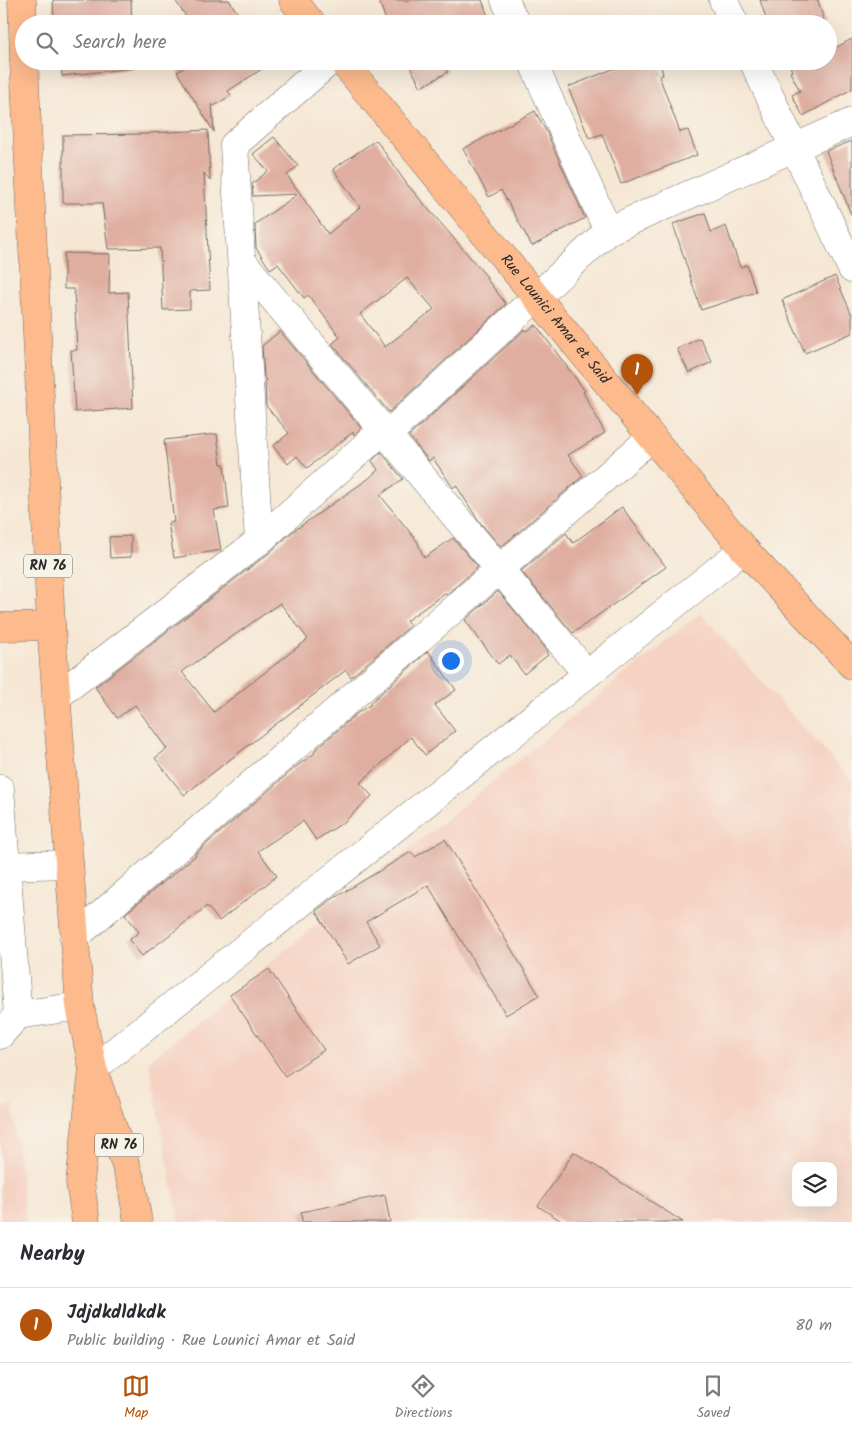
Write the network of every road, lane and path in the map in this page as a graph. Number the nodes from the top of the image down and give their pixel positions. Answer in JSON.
{"nodes":[{"id":1,"x":293,"y":0,"type":"edge"},
{"id":2,"x":505,"y":0,"type":"edge"},
{"id":3,"x":723,"y":0,"type":"edge"},
{"id":4,"x":305,"y":15,"type":"edge"},
{"id":5,"x":512,"y":15,"type":"edge"},
{"id":6,"x":730,"y":15,"type":"edge"},
{"id":7,"x":24,"y":70,"type":"edge"},
{"id":8,"x":320,"y":70,"type":"edge"},
{"id":9,"x":349,"y":70,"type":"edge"},
{"id":10,"x":536,"y":70,"type":"edge"},
{"id":11,"x":757,"y":70,"type":"edge"},
{"id":12,"x":852,"y":122,"type":"edge"},
{"id":13,"x":794,"y":148,"type":"junction"},
{"id":14,"x":608,"y":231,"type":"junction"},
{"id":15,"x":242,"y":261,"type":"junction"},
{"id":16,"x":852,"y":270,"type":"edge"},
{"id":17,"x":536,"y":296,"type":"junction"},
{"id":18,"x":385,"y":433,"type":"junction"},
{"id":19,"x":652,"y":437,"type":"junction"},
{"id":20,"x":259,"y":541,"type":"junction"},
{"id":21,"x":744,"y":549,"type":"junction"},
{"id":22,"x":498,"y":569,"type":"junction"},
{"id":23,"x":51,"y":626,"type":"junction"},
{"id":24,"x":0,"y":627,"type":"edge"},
{"id":25,"x":852,"y":665,"type":"edge"},
{"id":26,"x":586,"y":674,"type":"junction"},
{"id":27,"x":56,"y":697,"type":"junction"},
{"id":28,"x":0,"y":789,"type":"edge"},
{"id":29,"x":69,"y":864,"type":"junction"},
{"id":30,"x":3,"y":866,"type":"edge"},
{"id":31,"x":74,"y":938,"type":"junction"},
{"id":32,"x":80,"y":1006,"type":"junction"},
{"id":33,"x":18,"y":1015,"type":"junction"},
{"id":34,"x":0,"y":1035,"type":"edge"},
{"id":35,"x":93,"y":1069,"type":"junction"},
{"id":36,"x":86,"y":1222,"type":"edge"},
{"id":37,"x":138,"y":1222,"type":"edge"}],
"edges":[{"from":1,"to":4,"type":"main road"},
{"from":2,"to":5,"type":"street"},
{"from":3,"to":6,"type":"street"},
{"from":7,"to":23,"type":"main road","number":"RN 76"},
{"from":8,"to":15,"type":"street"},
{"from":9,"to":17,"type":"main road","name":"Rue Lounici Amar et Said"},
{"from":10,"to":14,"type":"street"},
{"from":11,"to":13,"type":"street"},
{"from":12,"to":13,"type":"street"},
{"from":13,"to":14,"type":"street"},
{"from":13,"to":16,"type":"street"},
{"from":14,"to":17,"type":"street"},
{"from":15,"to":18,"type":"street"},
{"from":15,"to":20,"type":"street"},
{"from":17,"to":18,"type":"street"},
{"from":17,"to":19,"type":"main road","name":"Rue Lounici Amar et Said"},
{"from":18,"to":20,"type":"street"},
{"from":18,"to":22,"type":"street"},
{"from":19,"to":21,"type":"main road","name":"Rue Lounici Amar et Said"},
{"from":19,"to":22,"type":"street"},
{"from":20,"to":27,"type":"street"},
{"from":21,"to":25,"type":"main road","name":"Rue Lounici Amar et Said"},
{"from":21,"to":26,"type":"street"},
{"from":22,"to":26,"type":"street"},
{"from":22,"to":31,"type":"street"},
{"from":23,"to":24,"type":"main road"},
{"from":23,"to":27,"type":"main road","number":"RN 76"},
{"from":26,"to":35,"type":"street"},
{"from":27,"to":29,"type":"main road","number":"RN 76"},
{"from":28,"to":30,"type":"street"},
{"from":29,"to":30,"type":"street"},
{"from":29,"to":31,"type":"main road","number":"RN 76"},
{"from":30,"to":33,"type":"street"},
{"from":31,"to":32,"type":"main road","number":"RN 76"},
{"from":32,"to":33,"type":"street"},
{"from":32,"to":35,"type":"main road","number":"RN 76"},
{"from":33,"to":34,"type":"street"},
{"from":35,"to":36,"type":"main road","number":"RN 76"},
{"from":35,"to":37,"type":"main road","number":"RN 76"}]}
